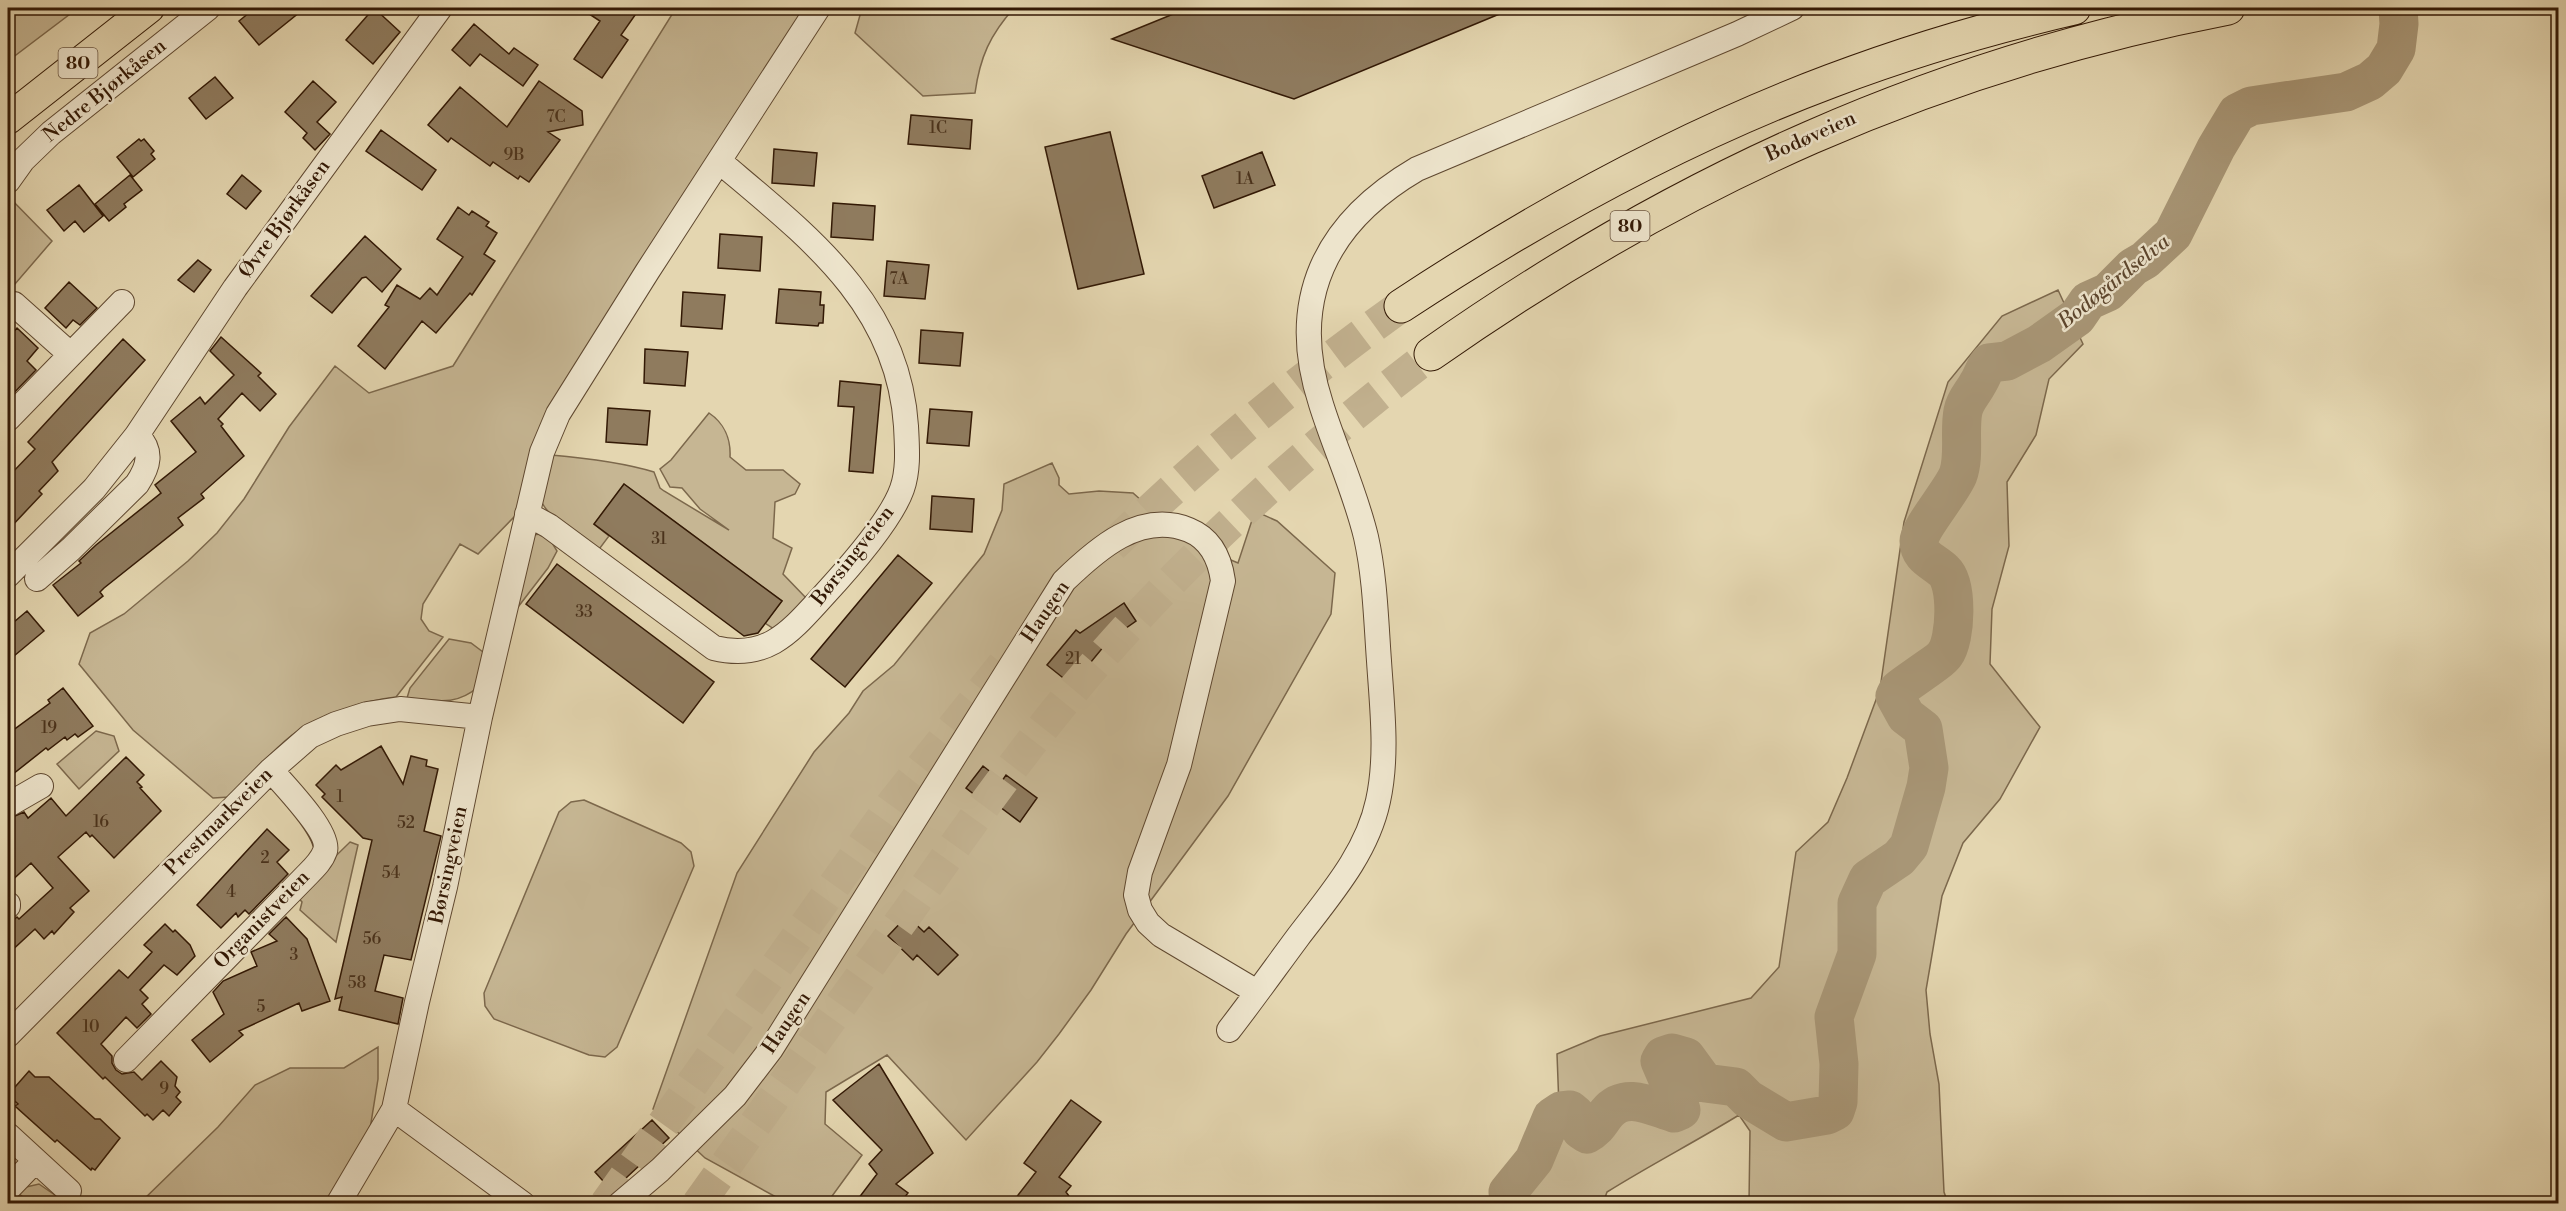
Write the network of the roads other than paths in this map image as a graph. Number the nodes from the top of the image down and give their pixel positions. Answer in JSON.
{"nodes":[{"id":1,"x":149,"y":8,"type":"edge"},
{"id":2,"x":208,"y":8,"type":"edge"},
{"id":3,"x":440,"y":8,"type":"edge"},
{"id":4,"x":818,"y":8,"type":"edge"},
{"id":5,"x":1792,"y":8,"type":"edge"},
{"id":6,"x":2021,"y":8,"type":"edge"},
{"id":7,"x":2074,"y":8,"type":"edge"},
{"id":8,"x":2228,"y":8,"type":"edge"},
{"id":9,"x":1950,"y":41,"type":"junction"},
{"id":10,"x":8,"y":119,"type":"edge"},
{"id":11,"x":719,"y":161,"type":"junction"},
{"id":12,"x":8,"y":181,"type":"edge"},
{"id":13,"x":122,"y":302,"type":"dead end"},
{"id":14,"x":14,"y":304,"type":"dead end"},
{"id":15,"x":1401,"y":306,"type":"tunnel mouth"},
{"id":16,"x":70,"y":354,"type":"junction"},
{"id":17,"x":1431,"y":354,"type":"tunnel mouth"},
{"id":18,"x":8,"y":419,"type":"edge"},
{"id":19,"x":136,"y":435,"type":"junction"},
{"id":20,"x":527,"y":514,"type":"junction"},
{"id":21,"x":8,"y":574,"type":"edge"},
{"id":22,"x":38,"y":579,"type":"dead end"},
{"id":23,"x":480,"y":717,"type":"junction"},
{"id":24,"x":271,"y":770,"type":"junction"},
{"id":25,"x":41,"y":786,"type":"dead end"},
{"id":26,"x":8,"y":805,"type":"edge"},
{"id":27,"x":1257,"y":992,"type":"junction"},
{"id":28,"x":1229,"y":1030,"type":"dead end"},
{"id":29,"x":8,"y":1035,"type":"edge"},
{"id":30,"x":126,"y":1060,"type":"dead end"},
{"id":31,"x":394,"y":1109,"type":"junction"},
{"id":32,"x":8,"y":1135,"type":"edge"},
{"id":33,"x":35,"y":1161,"type":"junction"},
{"id":34,"x":8,"y":1189,"type":"edge"},
{"id":35,"x":69,"y":1191,"type":"dead end"},
{"id":36,"x":338,"y":1203,"type":"edge"},
{"id":37,"x":523,"y":1203,"type":"edge"},
{"id":38,"x":620,"y":1203,"type":"edge"}],
"edges":[{"from":1,"to":10,"type":"main road","number":"80"},
{"from":2,"to":12,"type":"street","name":"Nedre Bjørkåsen"},
{"from":3,"to":19,"type":"street","name":"Øvre Bjørkåsen"},
{"from":4,"to":11,"type":"street","name":"Børsingveien"},
{"from":5,"to":27,"type":"street"},
{"from":6,"to":9,"type":"highway","number":"80"},
{"from":7,"to":9,"type":"highway","number":"80"},
{"from":8,"to":17,"type":"highway","name":"Bodøveien","number":"80"},
{"from":9,"to":15,"type":"highway","number":"80"},
{"from":11,"to":20,"type":"street","name":"Børsingveien"},
{"from":11,"to":20,"type":"street","name":"Børsingveien"},
{"from":13,"to":16,"type":"street"},
{"from":14,"to":16,"type":"street"},
{"from":16,"to":18,"type":"street"},
{"from":19,"to":21,"type":"street","name":"Øvre Bjørkåsen"},
{"from":19,"to":22,"type":"street"},
{"from":20,"to":23,"type":"street","name":"Børsingveien"},
{"from":23,"to":24,"type":"street","name":"Prestmarkveien"},
{"from":23,"to":31,"type":"street","name":"Børsingveien"},
{"from":24,"to":29,"type":"street","name":"Prestmarkveien"},
{"from":24,"to":30,"type":"street","name":"Organistveien"},
{"from":25,"to":26,"type":"street"},
{"from":27,"to":28,"type":"street"},
{"from":27,"to":38,"type":"street","name":"Haugen"},
{"from":31,"to":36,"type":"street","name":"Børsingveien"},
{"from":31,"to":37,"type":"street"},
{"from":32,"to":33,"type":"street"},
{"from":33,"to":34,"type":"street"},
{"from":33,"to":35,"type":"street"}]}
